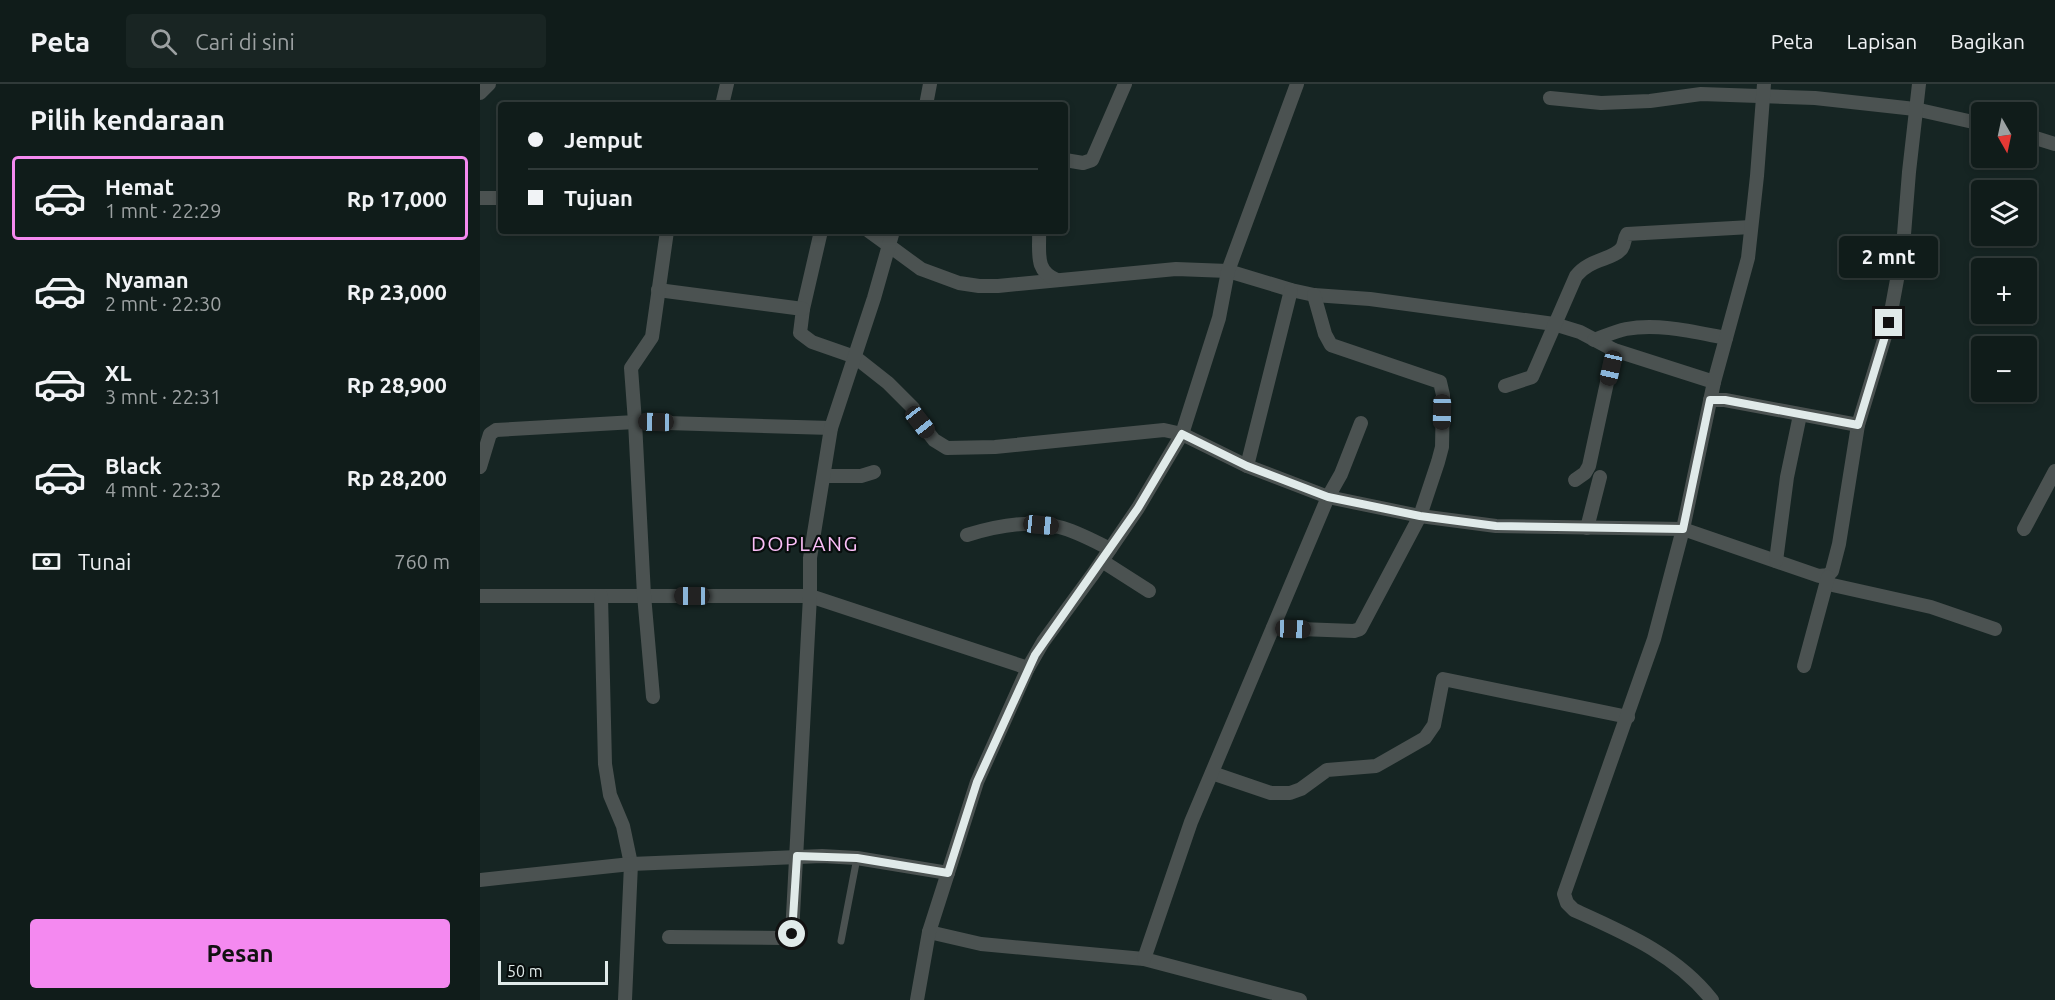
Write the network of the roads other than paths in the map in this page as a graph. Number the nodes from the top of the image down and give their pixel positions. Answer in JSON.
{"nodes":[{"id":1,"x":489,"y":84,"type":"edge"},
{"id":2,"x":727,"y":84,"type":"edge"},
{"id":3,"x":930,"y":84,"type":"edge"},
{"id":4,"x":1125,"y":84,"type":"edge"},
{"id":5,"x":1297,"y":84,"type":"edge"},
{"id":6,"x":1919,"y":84,"type":"edge"},
{"id":7,"x":1764,"y":90,"type":"edge"},
{"id":8,"x":480,"y":93,"type":"edge"},
{"id":9,"x":1550,"y":98,"type":"dead end"},
{"id":10,"x":723,"y":102,"type":"edge"},
{"id":11,"x":927,"y":102,"type":"edge"},
{"id":12,"x":1915,"y":109,"type":"junction"},
{"id":13,"x":1971,"y":122,"type":"edge"},
{"id":14,"x":2037,"y":138,"type":"edge"},
{"id":15,"x":2055,"y":144,"type":"edge"},
{"id":16,"x":1068,"y":160,"type":"edge"},
{"id":17,"x":480,"y":198,"type":"edge"},
{"id":18,"x":498,"y":198,"type":"edge"},
{"id":19,"x":1751,"y":228,"type":"junction"},
{"id":20,"x":667,"y":234,"type":"edge"},
{"id":21,"x":819,"y":234,"type":"edge"},
{"id":22,"x":873,"y":234,"type":"edge"},
{"id":23,"x":892,"y":234,"type":"edge"},
{"id":24,"x":1039,"y":234,"type":"edge"},
{"id":25,"x":889,"y":246,"type":"junction"},
{"id":26,"x":1228,"y":271,"type":"junction"},
{"id":27,"x":1058,"y":280,"type":"junction"},
{"id":28,"x":658,"y":290,"type":"junction"},
{"id":29,"x":1291,"y":290,"type":"junction"},
{"id":30,"x":1314,"y":295,"type":"junction"},
{"id":31,"x":803,"y":309,"type":"junction"},
{"id":32,"x":1554,"y":324,"type":"junction"},
{"id":33,"x":1726,"y":339,"type":"junction"},
{"id":34,"x":1594,"y":340,"type":"junction"},
{"id":35,"x":1614,"y":350,"type":"junction"},
{"id":36,"x":855,"y":357,"type":"junction"},
{"id":37,"x":1714,"y":382,"type":"junction"},
{"id":38,"x":1505,"y":386,"type":"dead end"},
{"id":39,"x":1710,"y":400,"type":"junction"},
{"id":40,"x":1800,"y":415,"type":"junction"},
{"id":41,"x":635,"y":422,"type":"junction"},
{"id":42,"x":1361,"y":423,"type":"dead end"},
{"id":43,"x":1858,"y":425,"type":"junction"},
{"id":44,"x":831,"y":428,"type":"junction"},
{"id":45,"x":1182,"y":434,"type":"junction"},
{"id":46,"x":480,"y":466,"type":"edge"},
{"id":47,"x":1247,"y":466,"type":"junction"},
{"id":48,"x":2055,"y":471,"type":"edge"},
{"id":49,"x":874,"y":472,"type":"dead end"},
{"id":50,"x":824,"y":476,"type":"junction"},
{"id":51,"x":1332,"y":498,"type":"junction"},
{"id":52,"x":1420,"y":516,"type":"junction"},
{"id":53,"x":1587,"y":528,"type":"junction"},
{"id":54,"x":1683,"y":529,"type":"junction"},
{"id":55,"x":2024,"y":530,"type":"dead end"},
{"id":56,"x":967,"y":535,"type":"dead end"},
{"id":57,"x":1110,"y":549,"type":"junction"},
{"id":58,"x":1102,"y":561,"type":"junction"},
{"id":59,"x":1776,"y":561,"type":"junction"},
{"id":60,"x":1828,"y":579,"type":"junction"},
{"id":61,"x":1149,"y":591,"type":"dead end"},
{"id":62,"x":480,"y":596,"type":"edge"},
{"id":63,"x":601,"y":596,"type":"junction"},
{"id":64,"x":644,"y":596,"type":"junction"},
{"id":65,"x":810,"y":596,"type":"junction"},
{"id":66,"x":1273,"y":628,"type":"junction"},
{"id":67,"x":1995,"y":629,"type":"dead end"},
{"id":68,"x":1804,"y":666,"type":"dead end"},
{"id":69,"x":1028,"y":668,"type":"junction"},
{"id":70,"x":653,"y":697,"type":"dead end"},
{"id":71,"x":1628,"y":717,"type":"junction"},
{"id":72,"x":1212,"y":773,"type":"junction"},
{"id":73,"x":797,"y":856,"type":"junction"},
{"id":74,"x":857,"y":858,"type":"junction"},
{"id":75,"x":631,"y":864,"type":"junction"},
{"id":76,"x":948,"y":873,"type":"junction"},
{"id":77,"x":480,"y":880,"type":"edge"},
{"id":78,"x":929,"y":932,"type":"junction"},
{"id":79,"x":669,"y":937,"type":"dead end"},
{"id":80,"x":841,"y":942,"type":"dead end"},
{"id":81,"x":1144,"y":959,"type":"junction"},
{"id":82,"x":625,"y":1000,"type":"edge"},
{"id":83,"x":917,"y":1000,"type":"edge"},
{"id":84,"x":1300,"y":1000,"type":"edge"},
{"id":85,"x":1712,"y":1000,"type":"edge"}],
"edges":[{"from":1,"to":8,"type":"street"},
{"from":2,"to":10,"type":"street"},
{"from":3,"to":11,"type":"street"},
{"from":4,"to":16,"type":"street"},
{"from":5,"to":26,"type":"street"},
{"from":6,"to":12,"type":"street"},
{"from":7,"to":9,"type":"street"},
{"from":7,"to":12,"type":"street"},
{"from":7,"to":19,"type":"street"},
{"from":12,"to":13,"type":"street"},
{"from":12,"to":43,"type":"street"},
{"from":14,"to":15,"type":"street"},
{"from":17,"to":18,"type":"street"},
{"from":19,"to":32,"type":"street"},
{"from":19,"to":33,"type":"street"},
{"from":20,"to":28,"type":"street"},
{"from":21,"to":31,"type":"street"},
{"from":22,"to":25,"type":"street"},
{"from":23,"to":25,"type":"street"},
{"from":24,"to":27,"type":"street"},
{"from":25,"to":27,"type":"street"},
{"from":25,"to":36,"type":"street"},
{"from":26,"to":27,"type":"street"},
{"from":26,"to":29,"type":"street"},
{"from":26,"to":45,"type":"street"},
{"from":28,"to":31,"type":"street"},
{"from":28,"to":41,"type":"street"},
{"from":29,"to":30,"type":"street"},
{"from":29,"to":47,"type":"street"},
{"from":30,"to":32,"type":"street"},
{"from":30,"to":52,"type":"street"},
{"from":31,"to":36,"type":"street"},
{"from":32,"to":34,"type":"street"},
{"from":32,"to":38,"type":"street"},
{"from":33,"to":34,"type":"street"},
{"from":33,"to":37,"type":"street"},
{"from":34,"to":35,"type":"street"},
{"from":35,"to":37,"type":"street"},
{"from":35,"to":53,"type":"street"},
{"from":36,"to":44,"type":"street"},
{"from":36,"to":45,"type":"street"},
{"from":37,"to":39,"type":"street"},
{"from":39,"to":40,"type":"street"},
{"from":39,"to":54,"type":"street"},
{"from":40,"to":43,"type":"street"},
{"from":40,"to":59,"type":"street"},
{"from":41,"to":44,"type":"street"},
{"from":41,"to":46,"type":"street"},
{"from":41,"to":64,"type":"street"},
{"from":42,"to":51,"type":"street"},
{"from":43,"to":60,"type":"street"},
{"from":44,"to":50,"type":"street"},
{"from":45,"to":47,"type":"street"},
{"from":45,"to":57,"type":"street"},
{"from":47,"to":51,"type":"street"},
{"from":48,"to":55,"type":"street"},
{"from":49,"to":50,"type":"street"},
{"from":50,"to":65,"type":"street"},
{"from":51,"to":52,"type":"street"},
{"from":51,"to":66,"type":"street"},
{"from":52,"to":53,"type":"street"},
{"from":52,"to":66,"type":"street"},
{"from":53,"to":54,"type":"street"},
{"from":54,"to":59,"type":"street"},
{"from":54,"to":71,"type":"street"},
{"from":56,"to":57,"type":"street"},
{"from":57,"to":58,"type":"street"},
{"from":58,"to":61,"type":"street"},
{"from":58,"to":69,"type":"street"},
{"from":59,"to":60,"type":"street"},
{"from":60,"to":67,"type":"street"},
{"from":60,"to":68,"type":"street"},
{"from":62,"to":63,"type":"street"},
{"from":63,"to":64,"type":"street"},
{"from":63,"to":75,"type":"street"},
{"from":64,"to":65,"type":"street"},
{"from":64,"to":70,"type":"street"},
{"from":65,"to":69,"type":"street"},
{"from":65,"to":73,"type":"street"},
{"from":66,"to":72,"type":"street"},
{"from":69,"to":76,"type":"street"},
{"from":71,"to":72,"type":"street"},
{"from":71,"to":85,"type":"street"},
{"from":72,"to":81,"type":"street"},
{"from":73,"to":74,"type":"street"},
{"from":73,"to":75,"type":"street"},
{"from":73,"to":79,"type":"street"},
{"from":74,"to":76,"type":"street"},
{"from":74,"to":80,"type":"lane"},
{"from":75,"to":77,"type":"street"},
{"from":75,"to":82,"type":"street"},
{"from":76,"to":78,"type":"street"},
{"from":78,"to":81,"type":"street"},
{"from":78,"to":83,"type":"street"},
{"from":81,"to":84,"type":"street"}]}
